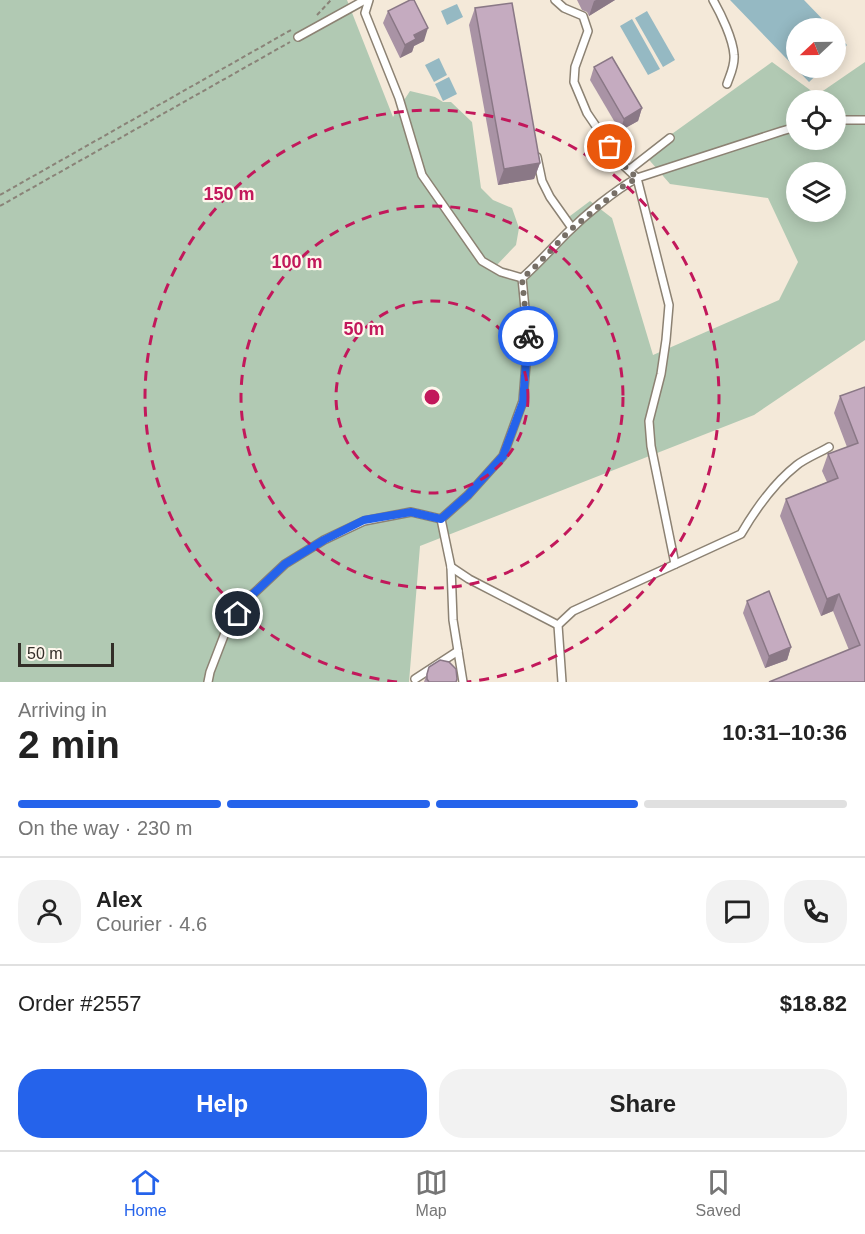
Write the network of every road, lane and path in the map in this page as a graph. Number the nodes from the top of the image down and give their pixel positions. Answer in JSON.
{"nodes":[{"id":1,"x":331,"y":0,"type":"edge"},
{"id":2,"x":367,"y":0,"type":"edge"},
{"id":3,"x":555,"y":0,"type":"edge"},
{"id":4,"x":713,"y":0,"type":"edge"},
{"id":5,"x":315,"y":16,"type":"dead end"},
{"id":6,"x":295,"y":28,"type":"dead end"},
{"id":7,"x":298,"y":37,"type":"joint"},
{"id":8,"x":726,"y":84,"type":"dead end"},
{"id":9,"x":846,"y":120,"type":"edge"},
{"id":10,"x":865,"y":120,"type":"edge"},
{"id":11,"x":786,"y":130,"type":"edge"},
{"id":12,"x":670,"y":138,"type":"dead end"},
{"id":13,"x":536,"y":151,"type":"edge"},
{"id":14,"x":629,"y":170,"type":"junction"},
{"id":15,"x":637,"y":178,"type":"junction"},
{"id":16,"x":0,"y":195,"type":"edge"},
{"id":17,"x":0,"y":206,"type":"edge"},
{"id":18,"x":572,"y":228,"type":"junction"},
{"id":19,"x":522,"y":279,"type":"junction"},
{"id":20,"x":830,"y":447,"type":"dead end"},
{"id":21,"x":441,"y":519,"type":"junction"},
{"id":22,"x":675,"y":564,"type":"junction"},
{"id":23,"x":452,"y":567,"type":"junction"},
{"id":24,"x":558,"y":625,"type":"junction"},
{"id":25,"x":458,"y":651,"type":"junction"},
{"id":26,"x":415,"y":679,"type":"dead end"},
{"id":27,"x":208,"y":682,"type":"edge"},
{"id":28,"x":464,"y":682,"type":"edge"},
{"id":29,"x":562,"y":682,"type":"edge"}],
"edges":[{"from":1,"to":5,"type":"path"},
{"from":2,"to":7,"type":"lane"},
{"from":2,"to":19,"type":"lane"},
{"from":3,"to":14,"type":"lane"},
{"from":4,"to":8,"type":"lane"},
{"from":6,"to":16,"type":"path"},
{"from":7,"to":17,"type":"path"},
{"from":9,"to":10,"type":"lane"},
{"from":11,"to":15,"type":"lane"},
{"from":12,"to":14,"type":"lane"},
{"from":13,"to":18,"type":"lane"},
{"from":14,"to":15,"type":"lane"},
{"from":15,"to":18,"type":"lane"},
{"from":15,"to":22,"type":"lane"},
{"from":18,"to":19,"type":"lane"},
{"from":19,"to":21,"type":"lane"},
{"from":20,"to":22,"type":"lane"},
{"from":21,"to":23,"type":"lane"},
{"from":21,"to":27,"type":"lane"},
{"from":22,"to":24,"type":"lane"},
{"from":23,"to":24,"type":"lane"},
{"from":23,"to":25,"type":"lane"},
{"from":24,"to":29,"type":"lane"},
{"from":25,"to":26,"type":"lane"},
{"from":25,"to":28,"type":"lane"}]}
